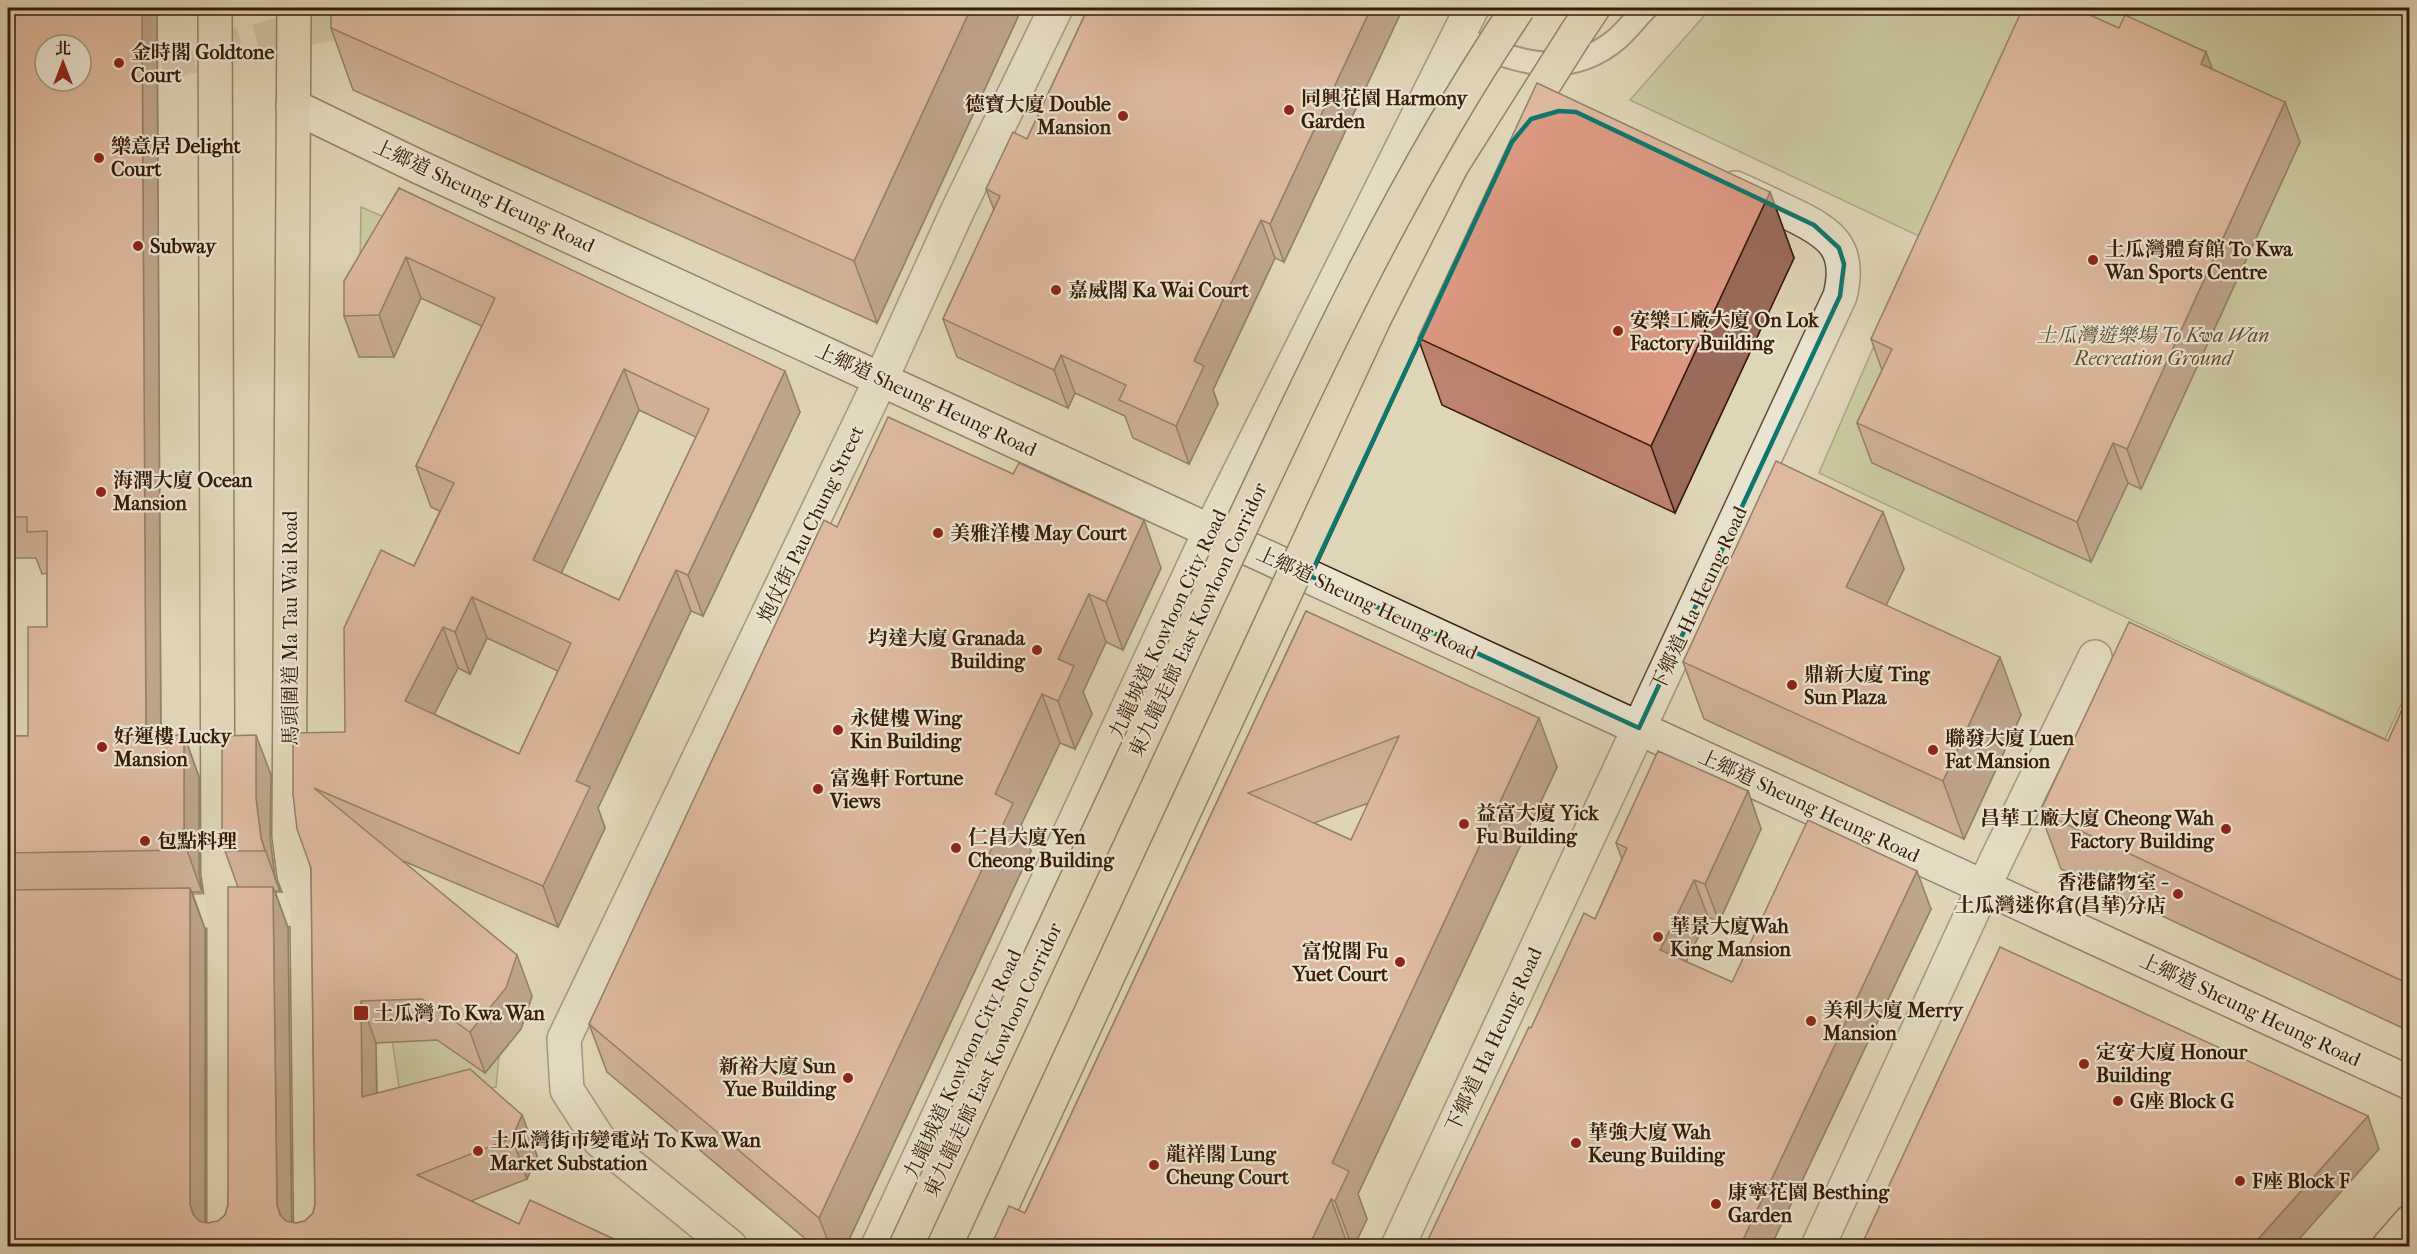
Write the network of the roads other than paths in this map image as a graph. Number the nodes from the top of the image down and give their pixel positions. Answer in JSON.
{"nodes":[{"id":1,"x":215,"y":8,"type":"edge"},
{"id":2,"x":294,"y":8,"type":"edge"},
{"id":3,"x":1056,"y":8,"type":"edge"},
{"id":4,"x":1472,"y":8,"type":"edge"},
{"id":5,"x":1518,"y":8,"type":"edge"},
{"id":6,"x":1593,"y":8,"type":"edge"},
{"id":7,"x":1646,"y":8,"type":"edge"},
{"id":8,"x":1457,"y":36,"type":"junction"},
{"id":9,"x":293,"y":106,"type":"junction"},
{"id":10,"x":1552,"y":112,"type":"edge"},
{"id":11,"x":1711,"y":176,"type":"edge"},
{"id":12,"x":881,"y":379,"type":"junction"},
{"id":13,"x":1210,"y":531,"type":"junction"},
{"id":14,"x":1310,"y":576,"type":"junction"},
{"id":15,"x":2095,"y":657,"type":"dead end"},
{"id":16,"x":1639,"y":728,"type":"junction"},
{"id":17,"x":1984,"y":887,"type":"junction"},
{"id":18,"x":307,"y":909,"type":"junction"},
{"id":19,"x":120,"y":912,"type":"edge"},
{"id":20,"x":224,"y":912,"type":"junction"},
{"id":21,"x":2409,"y":1083,"type":"edge"},
{"id":22,"x":2409,"y":1222,"type":"edge"},
{"id":23,"x":224,"y":1246,"type":"edge"},
{"id":24,"x":311,"y":1246,"type":"edge"},
{"id":25,"x":730,"y":1246,"type":"edge"},
{"id":26,"x":878,"y":1246,"type":"edge"},
{"id":27,"x":906,"y":1246,"type":"edge"},
{"id":28,"x":983,"y":1246,"type":"edge"},
{"id":29,"x":998,"y":1246,"type":"edge"},
{"id":30,"x":1398,"y":1246,"type":"edge"},
{"id":31,"x":1818,"y":1246,"type":"edge"},
{"id":32,"x":2389,"y":1246,"type":"edge"}],
"edges":[{"from":1,"to":20,"type":"main road"},
{"from":2,"to":9,"type":"main road","name":"馬頭圍道 Ma Tau Wai Road"},
{"from":3,"to":12,"type":"street","name":"炮仗街 Pau Chung Street"},
{"from":4,"to":8,"type":"street","name":"九龍城道 Kowloon City Road"},
{"from":5,"to":27,"type":"main road","name":"東九龍走廊 East Kowloon Corridor","bridge":true},
{"from":6,"to":28,"type":"main road","bridge":true},
{"from":7,"to":8,"type":"lane"},
{"from":8,"to":13,"type":"street","name":"九龍城道 Kowloon City Road"},
{"from":9,"to":12,"type":"street","name":"上鄉道 Sheung Heung Road"},
{"from":9,"to":18,"type":"main road","name":"馬頭圍道 Ma Tau Wai Road"},
{"from":10,"to":14,"type":"street"},
{"from":11,"to":16,"type":"street","name":"下鄉道 Ha Heung Road"},
{"from":12,"to":13,"type":"street","name":"上鄉道 Sheung Heung Road"},
{"from":12,"to":25,"type":"street","name":"炮仗街 Pau Chung Street"},
{"from":13,"to":14,"type":"street","name":"上鄉道 Sheung Heung Road"},
{"from":13,"to":26,"type":"street","name":"九龍城道 Kowloon City Road"},
{"from":14,"to":16,"type":"street","name":"上鄉道 Sheung Heung Road"},
{"from":14,"to":29,"type":"street"},
{"from":15,"to":17,"type":"street"},
{"from":16,"to":17,"type":"street","name":"上鄉道 Sheung Heung Road"},
{"from":16,"to":30,"type":"street","name":"下鄉道 Ha Heung Road"},
{"from":17,"to":21,"type":"street","name":"上鄉道 Sheung Heung Road"},
{"from":17,"to":31,"type":"street"},
{"from":18,"to":20,"type":"street"},
{"from":18,"to":24,"type":"main road","name":"馬頭圍道 Ma Tau Wai Road"},
{"from":19,"to":20,"type":"street"},
{"from":20,"to":23,"type":"main road"},
{"from":22,"to":32,"type":"street"}]}
